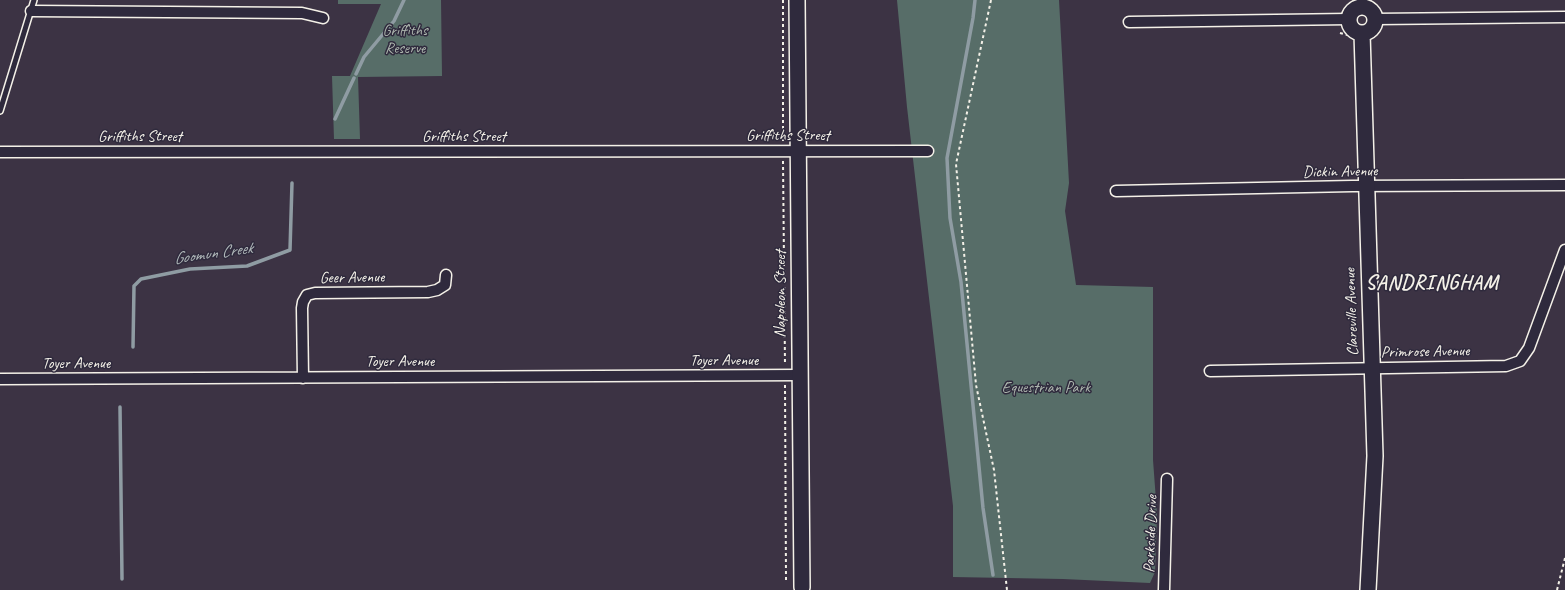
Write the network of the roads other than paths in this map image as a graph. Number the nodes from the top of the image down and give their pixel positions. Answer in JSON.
{"nodes":[{"id":1,"x":34,"y":0,"type":"edge"},
{"id":2,"x":797,"y":0,"type":"edge"},
{"id":3,"x":1362,"y":3,"type":"edge"},
{"id":4,"x":31,"y":11,"type":"junction"},
{"id":5,"x":1565,"y":17,"type":"edge"},
{"id":6,"x":323,"y":18,"type":"dead end"},
{"id":7,"x":1349,"y":19,"type":"junction"},
{"id":8,"x":1375,"y":19,"type":"junction"},
{"id":9,"x":1129,"y":22,"type":"dead end"},
{"id":10,"x":1362,"y":33,"type":"junction"},
{"id":11,"x":0,"y":111,"type":"edge"},
{"id":12,"x":791,"y":151,"type":"junction"},
{"id":13,"x":928,"y":151,"type":"dead end"},
{"id":14,"x":0,"y":152,"type":"edge"},
{"id":15,"x":1565,"y":185,"type":"edge"},
{"id":16,"x":1366,"y":186,"type":"junction"},
{"id":17,"x":1116,"y":191,"type":"dead end"},
{"id":18,"x":1565,"y":250,"type":"edge"},
{"id":19,"x":446,"y":275,"type":"dead end"},
{"id":20,"x":1372,"y":368,"type":"junction"},
{"id":21,"x":1210,"y":371,"type":"dead end"},
{"id":22,"x":792,"y":375,"type":"junction"},
{"id":23,"x":303,"y":378,"type":"junction"},
{"id":24,"x":0,"y":379,"type":"edge"},
{"id":25,"x":1167,"y":479,"type":"dead end"},
{"id":26,"x":797,"y":587,"type":"edge"},
{"id":27,"x":1164,"y":590,"type":"edge"},
{"id":28,"x":1368,"y":590,"type":"edge"}],
"edges":[{"from":1,"to":4,"type":"lane"},
{"from":2,"to":12,"type":"street","name":"Napoleon Street"},
{"from":3,"to":7,"type":"street"},
{"from":3,"to":8,"type":"street"},
{"from":4,"to":6,"type":"street"},
{"from":4,"to":11,"type":"lane"},
{"from":5,"to":8,"type":"street"},
{"from":7,"to":9,"type":"street"},
{"from":7,"to":10,"type":"street"},
{"from":8,"to":10,"type":"street"},
{"from":10,"to":16,"type":"street","name":"Clareville Avenue"},
{"from":12,"to":13,"type":"street","name":"Griffiths Street"},
{"from":12,"to":14,"type":"street","name":"Griffiths Street"},
{"from":12,"to":22,"type":"street","name":"Napoleon Street"},
{"from":15,"to":16,"type":"street","name":"Dickin Avenue"},
{"from":16,"to":17,"type":"street","name":"Dickin Avenue"},
{"from":16,"to":20,"type":"street","name":"Clareville Avenue"},
{"from":18,"to":20,"type":"street","name":"Primrose Avenue"},
{"from":19,"to":23,"type":"street","name":"Geer Avenue"},
{"from":20,"to":21,"type":"street","name":"Primrose Avenue"},
{"from":20,"to":28,"type":"street","name":"Clareville Avenue"},
{"from":22,"to":23,"type":"street","name":"Toyer Avenue"},
{"from":22,"to":26,"type":"street","name":"Napoleon Street"},
{"from":23,"to":24,"type":"street","name":"Toyer Avenue"},
{"from":25,"to":27,"type":"street","name":"Parkside Drive"}]}
